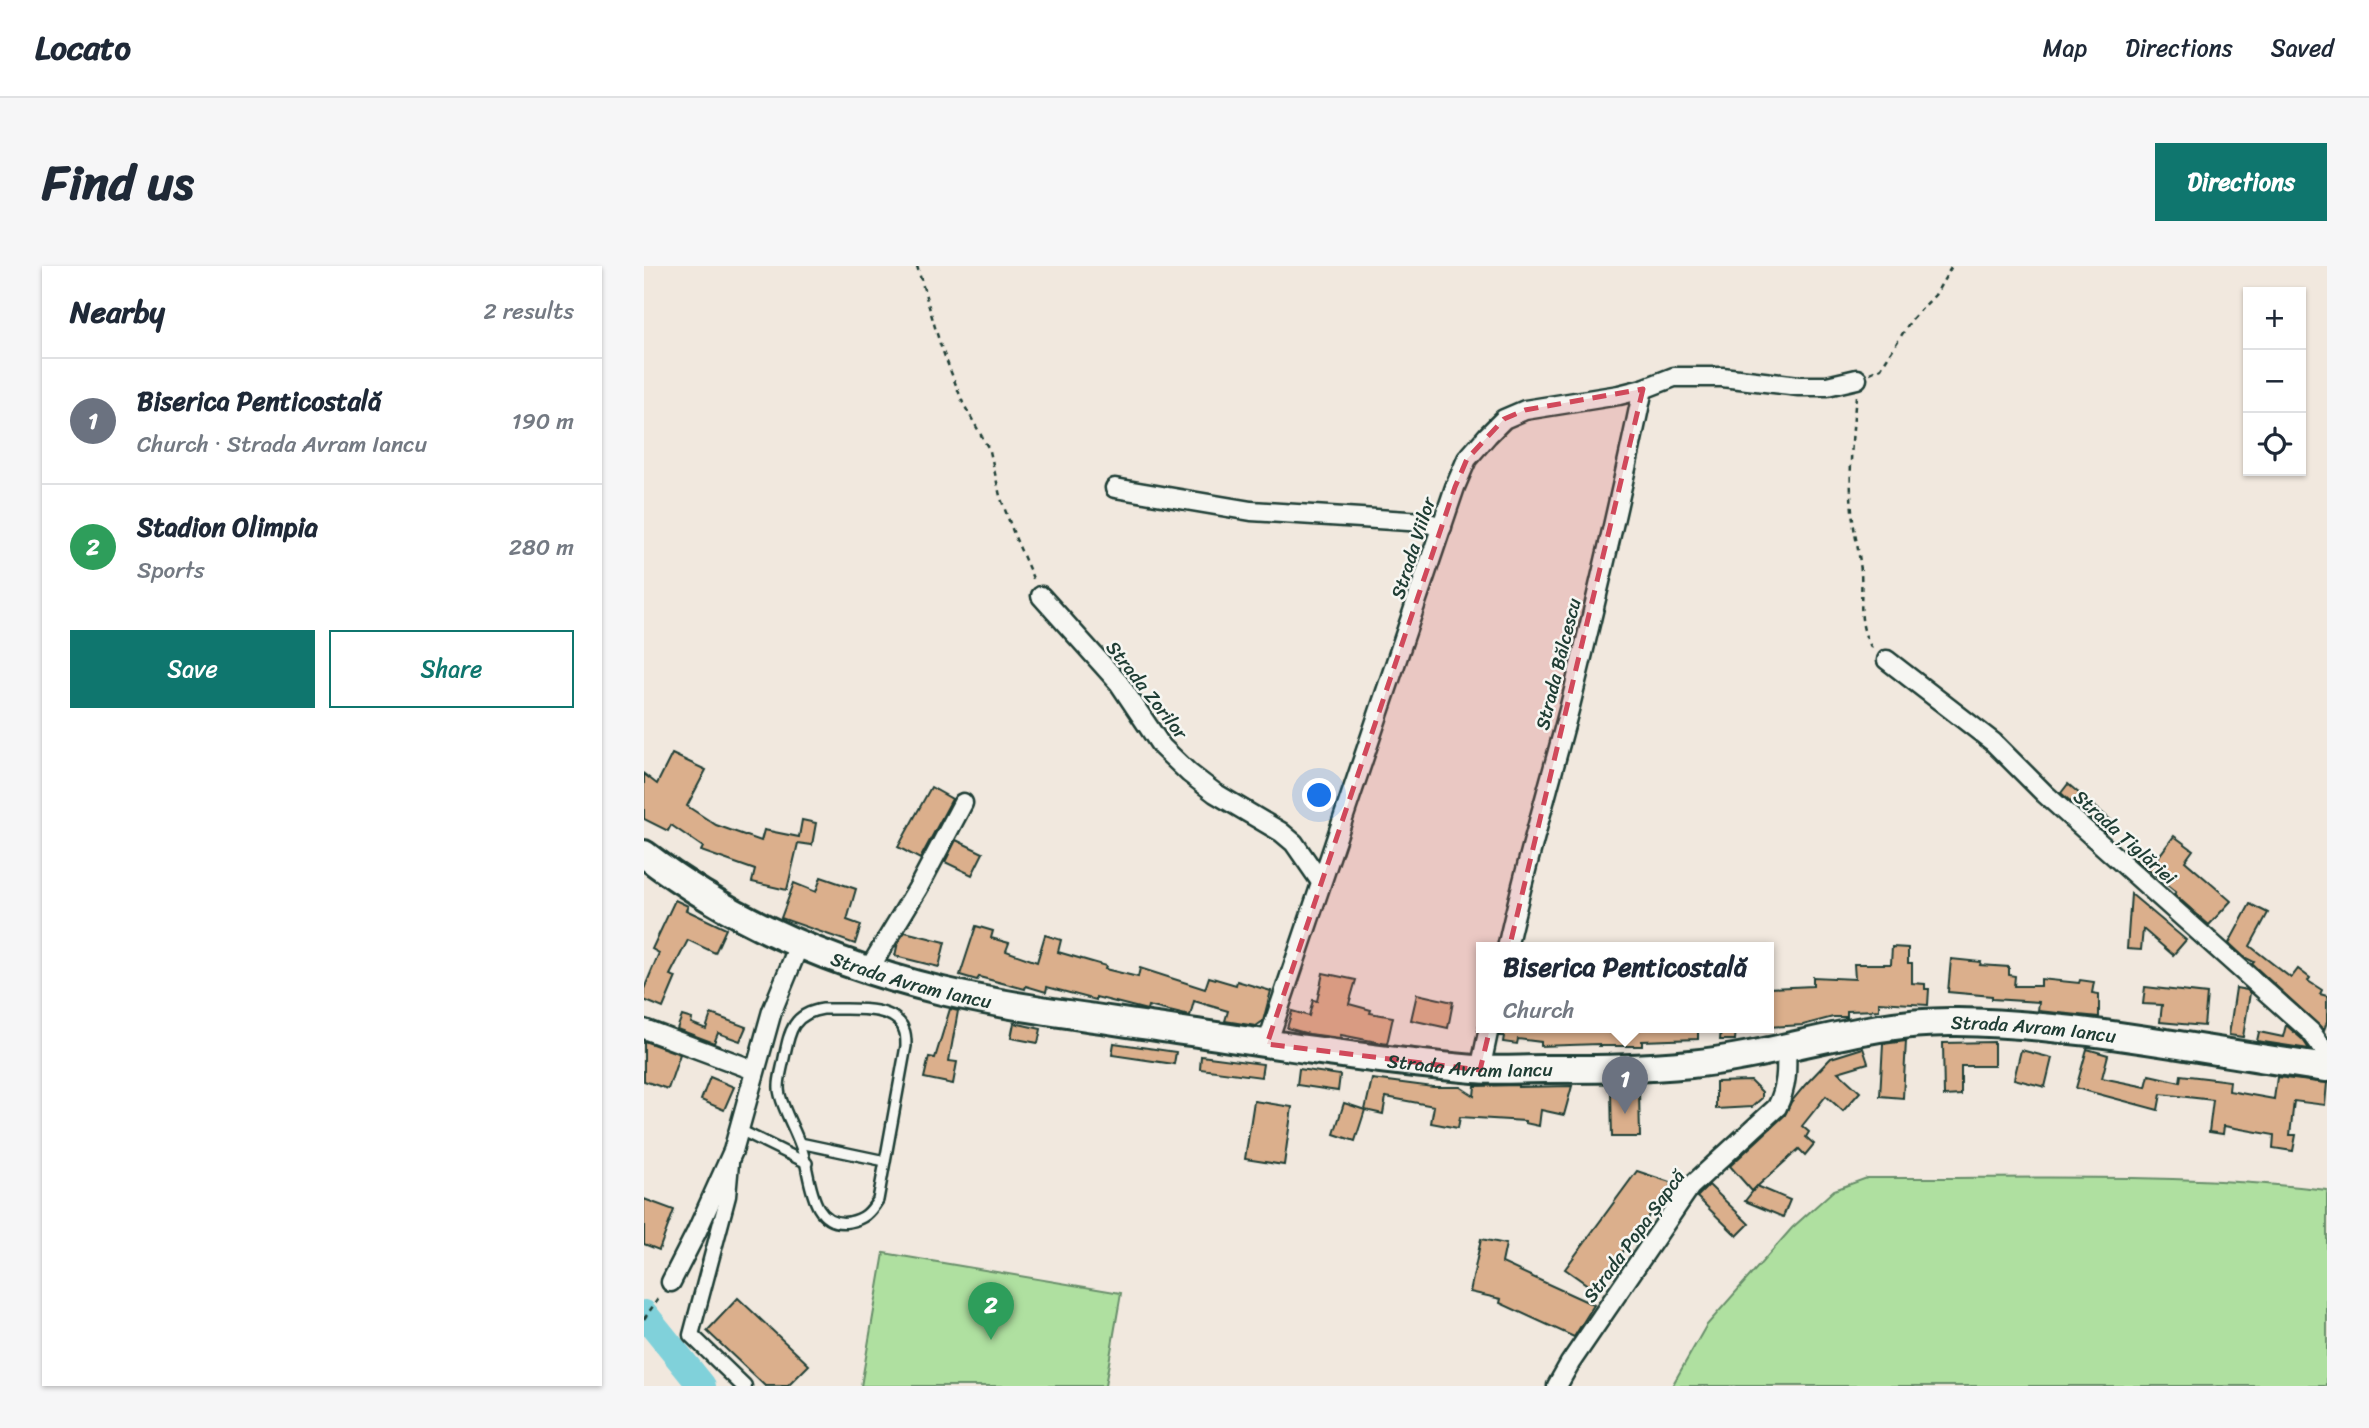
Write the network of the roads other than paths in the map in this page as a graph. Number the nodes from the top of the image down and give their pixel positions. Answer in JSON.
{"nodes":[{"id":1,"x":1857,"y":379,"type":"road end"},
{"id":2,"x":1643,"y":389,"type":"junction"},
{"id":3,"x":1115,"y":488,"type":"dead end"},
{"id":4,"x":1442,"y":527,"type":"junction"},
{"id":5,"x":1041,"y":596,"type":"road end"},
{"id":6,"x":1887,"y":660,"type":"road end"},
{"id":7,"x":963,"y":803,"type":"dead end"},
{"id":8,"x":644,"y":854,"type":"edge"},
{"id":9,"x":1321,"y":882,"type":"junction"},
{"id":10,"x":1508,"y":942,"type":"edge"},
{"id":11,"x":799,"y":945,"type":"junction"},
{"id":12,"x":869,"y":969,"type":"junction"},
{"id":13,"x":644,"y":1029,"type":"edge"},
{"id":14,"x":1488,"y":1033,"type":"edge"},
{"id":15,"x":1267,"y":1044,"type":"junction"},
{"id":16,"x":1786,"y":1048,"type":"junction"},
{"id":17,"x":2327,"y":1054,"type":"edge"},
{"id":18,"x":2327,"y":1068,"type":"edge"},
{"id":19,"x":1480,"y":1069,"type":"junction"},
{"id":20,"x":754,"y":1070,"type":"junction"},
{"id":21,"x":738,"y":1129,"type":"junction"},
{"id":22,"x":800,"y":1143,"type":"junction"},
{"id":23,"x":733,"y":1151,"type":"junction"},
{"id":24,"x":885,"y":1161,"type":"junction"},
{"id":25,"x":807,"y":1163,"type":"junction"},
{"id":26,"x":671,"y":1282,"type":"road end"},
{"id":27,"x":744,"y":1386,"type":"edge"},
{"id":28,"x":1557,"y":1386,"type":"edge"}],
"edges":[{"from":1,"to":2,"type":"street","name":"Strada Viilor"},
{"from":2,"to":4,"type":"street","name":"Strada Viilor"},
{"from":2,"to":10,"type":"street","name":"Strada Bălcescu"},
{"from":3,"to":4,"type":"street"},
{"from":4,"to":9,"type":"street","name":"Strada Viilor"},
{"from":5,"to":9,"type":"street","name":"Strada Zorilor"},
{"from":6,"to":17,"type":"street","name":"Strada Țiglăriei"},
{"from":7,"to":12,"type":"street"},
{"from":8,"to":11,"type":"main road","name":"Strada Avram Iancu"},
{"from":9,"to":15,"type":"street","name":"Strada Viilor"},
{"from":11,"to":12,"type":"main road","name":"Strada Avram Iancu"},
{"from":11,"to":20,"type":"street"},
{"from":12,"to":15,"type":"main road","name":"Strada Avram Iancu"},
{"from":13,"to":20,"type":"street"},
{"from":14,"to":19,"type":"street"},
{"from":15,"to":19,"type":"main road","name":"Strada Avram Iancu"},
{"from":16,"to":18,"type":"main road","name":"Strada Avram Iancu"},
{"from":16,"to":19,"type":"main road","name":"Strada Avram Iancu"},
{"from":16,"to":28,"type":"street","name":"Strada Popa Șapcă"},
{"from":20,"to":21,"type":"street"},
{"from":21,"to":23,"type":"street"},
{"from":21,"to":25,"type":"lane"},
{"from":22,"to":24,"type":"lane"},
{"from":22,"to":24,"type":"lane"},
{"from":22,"to":25,"type":"lane"},
{"from":23,"to":26,"type":"street"},
{"from":23,"to":27,"type":"street"},
{"from":24,"to":25,"type":"lane"}]}
